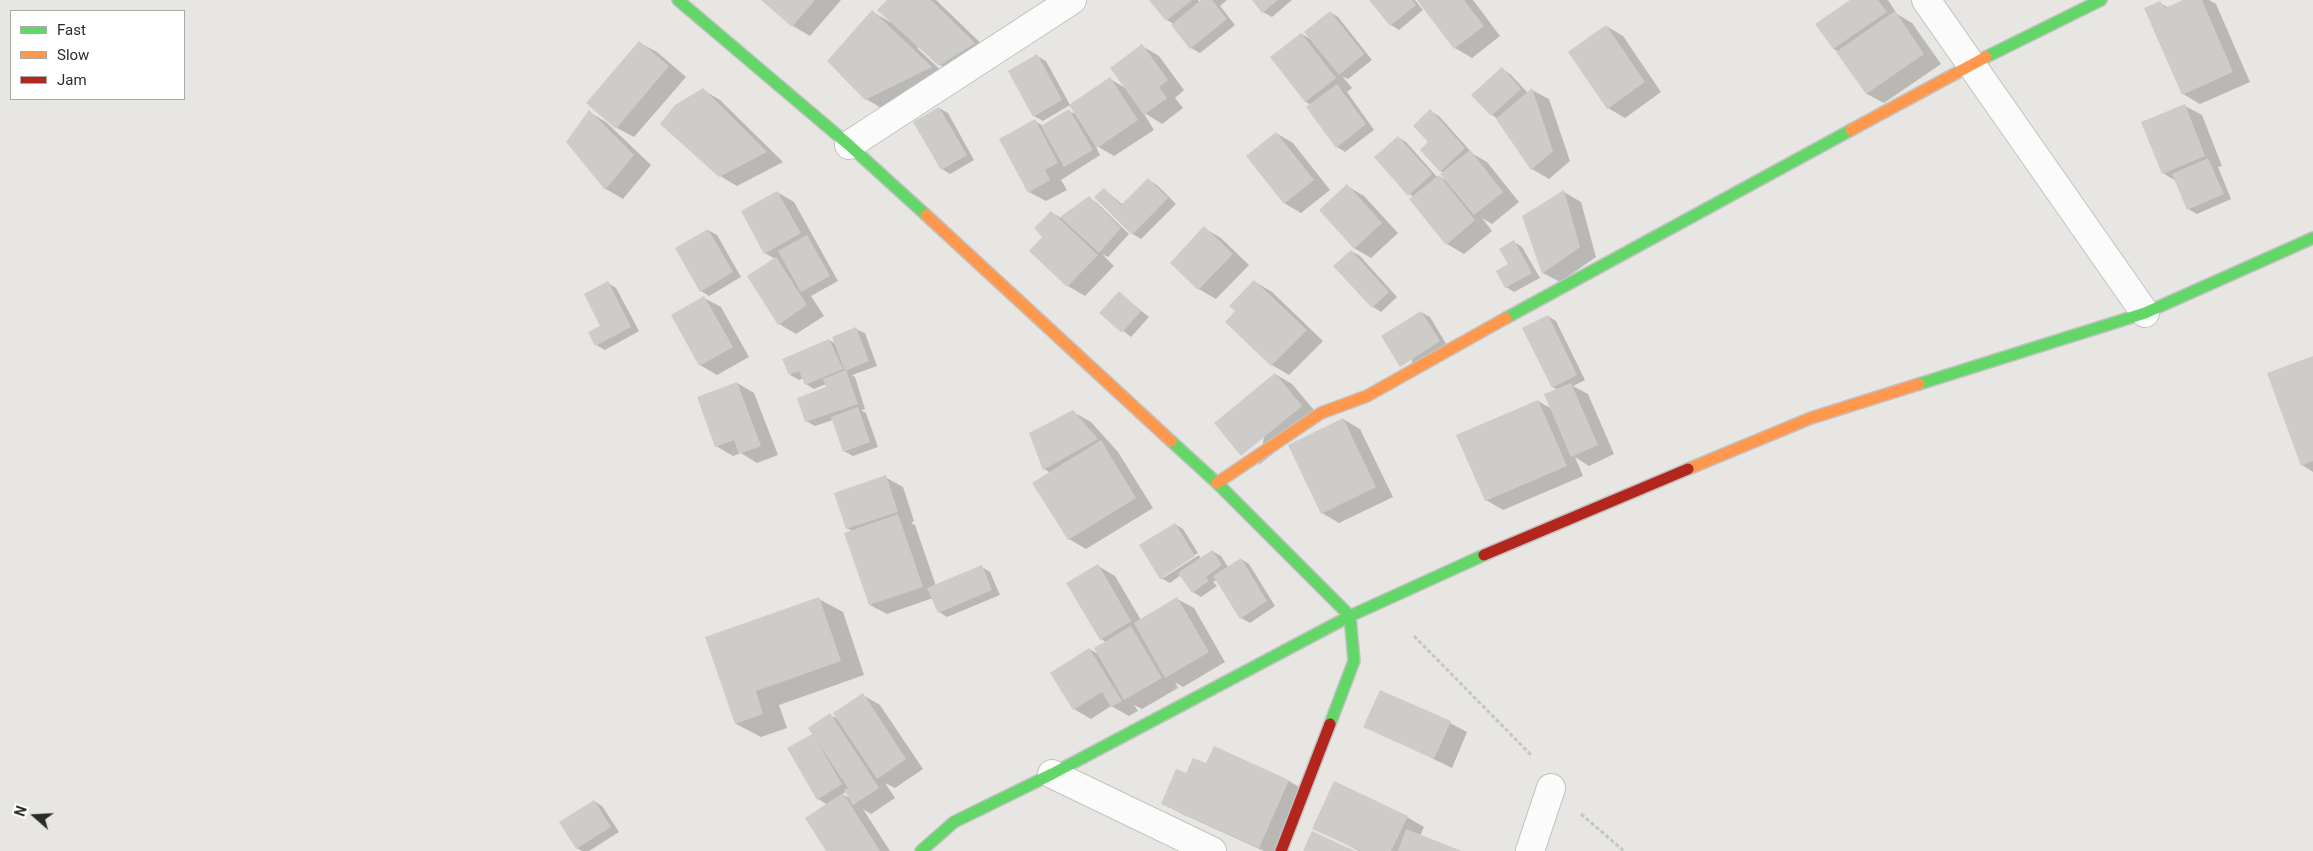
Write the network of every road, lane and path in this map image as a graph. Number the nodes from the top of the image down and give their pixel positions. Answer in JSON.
{"nodes":[{"id":1,"x":678,"y":0,"type":"edge"},
{"id":2,"x":1072,"y":0,"type":"edge"},
{"id":3,"x":1926,"y":0,"type":"edge"},
{"id":4,"x":2101,"y":0,"type":"edge"},
{"id":5,"x":1971,"y":65,"type":"junction"},
{"id":6,"x":849,"y":145,"type":"junction"},
{"id":7,"x":2313,"y":238,"type":"edge"},
{"id":8,"x":2144,"y":313,"type":"junction"},
{"id":9,"x":1217,"y":483,"type":"junction"},
{"id":10,"x":1350,"y":616,"type":"junction"},
{"id":11,"x":1414,"y":636,"type":"dead end"},
{"id":12,"x":1052,"y":774,"type":"junction"},
{"id":13,"x":1551,"y":788,"type":"junction"},
{"id":14,"x":922,"y":851,"type":"edge"},
{"id":15,"x":1212,"y":851,"type":"edge"},
{"id":16,"x":1281,"y":851,"type":"edge"},
{"id":17,"x":1530,"y":851,"type":"edge"},
{"id":18,"x":1624,"y":851,"type":"edge"}],
"edges":[{"from":1,"to":6,"type":"street"},
{"from":2,"to":6,"type":"street"},
{"from":3,"to":5,"type":"street"},
{"from":4,"to":5,"type":"street"},
{"from":5,"to":8,"type":"street"},
{"from":5,"to":9,"type":"street"},
{"from":6,"to":9,"type":"street"},
{"from":7,"to":8,"type":"street"},
{"from":8,"to":10,"type":"street"},
{"from":9,"to":10,"type":"street"},
{"from":10,"to":12,"type":"street"},
{"from":10,"to":16,"type":"street"},
{"from":11,"to":13,"type":"path"},
{"from":12,"to":14,"type":"street"},
{"from":12,"to":15,"type":"street"},
{"from":13,"to":17,"type":"street"},
{"from":13,"to":18,"type":"path"}]}
